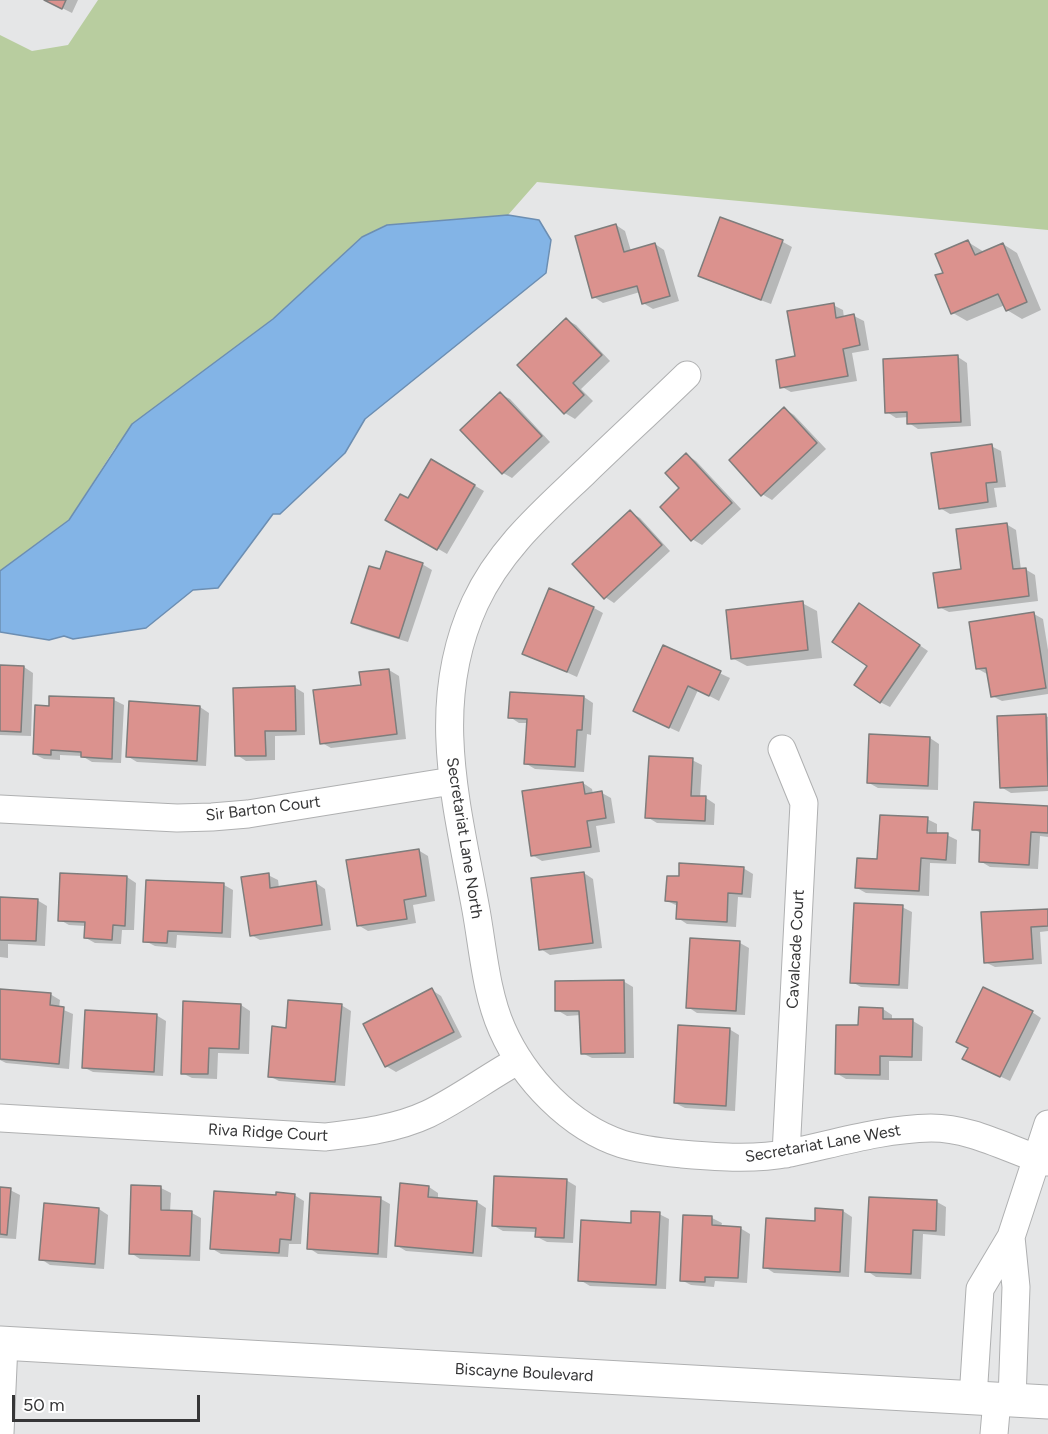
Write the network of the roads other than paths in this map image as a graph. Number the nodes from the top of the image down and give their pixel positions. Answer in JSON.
{"nodes":[{"id":1,"x":687,"y":375,"type":"dead end"},
{"id":2,"x":782,"y":749,"type":"dead end"},
{"id":3,"x":452,"y":781,"type":"junction"},
{"id":4,"x":0,"y":809,"type":"edge"},
{"id":5,"x":519,"y":1060,"type":"junction"},
{"id":6,"x":0,"y":1118,"type":"edge"},
{"id":7,"x":1048,"y":1124,"type":"edge"},
{"id":8,"x":786,"y":1154,"type":"junction"},
{"id":9,"x":1042,"y":1160,"type":"edge"},
{"id":10,"x":1011,"y":1237,"type":"junction"},
{"id":11,"x":2,"y":1343,"type":"edge"},
{"id":12,"x":994,"y":1399,"type":"junction"},
{"id":13,"x":1048,"y":1402,"type":"edge"},
{"id":14,"x":0,"y":1433,"type":"edge"},
{"id":15,"x":994,"y":1434,"type":"edge"}],
"edges":[{"from":1,"to":3,"type":"street","name":"Secretariat Lane North"},
{"from":2,"to":8,"type":"street","name":"Cavalcade Court"},
{"from":3,"to":4,"type":"street","name":"Sir Barton Court"},
{"from":3,"to":5,"type":"street","name":"Secretariat Lane North"},
{"from":5,"to":6,"type":"street","name":"Riva Ridge Court"},
{"from":5,"to":8,"type":"street","name":"Secretariat Lane West"},
{"from":7,"to":9,"type":"street"},
{"from":8,"to":9,"type":"street","name":"Secretariat Lane West"},
{"from":9,"to":10,"type":"street"},
{"from":10,"to":12,"type":"street"},
{"from":10,"to":12,"type":"street"},
{"from":11,"to":12,"type":"street","name":"Biscayne Boulevard"},
{"from":11,"to":14,"type":"street"},
{"from":12,"to":13,"type":"street","name":"Biscayne Boulevard"},
{"from":12,"to":15,"type":"street"}]}
